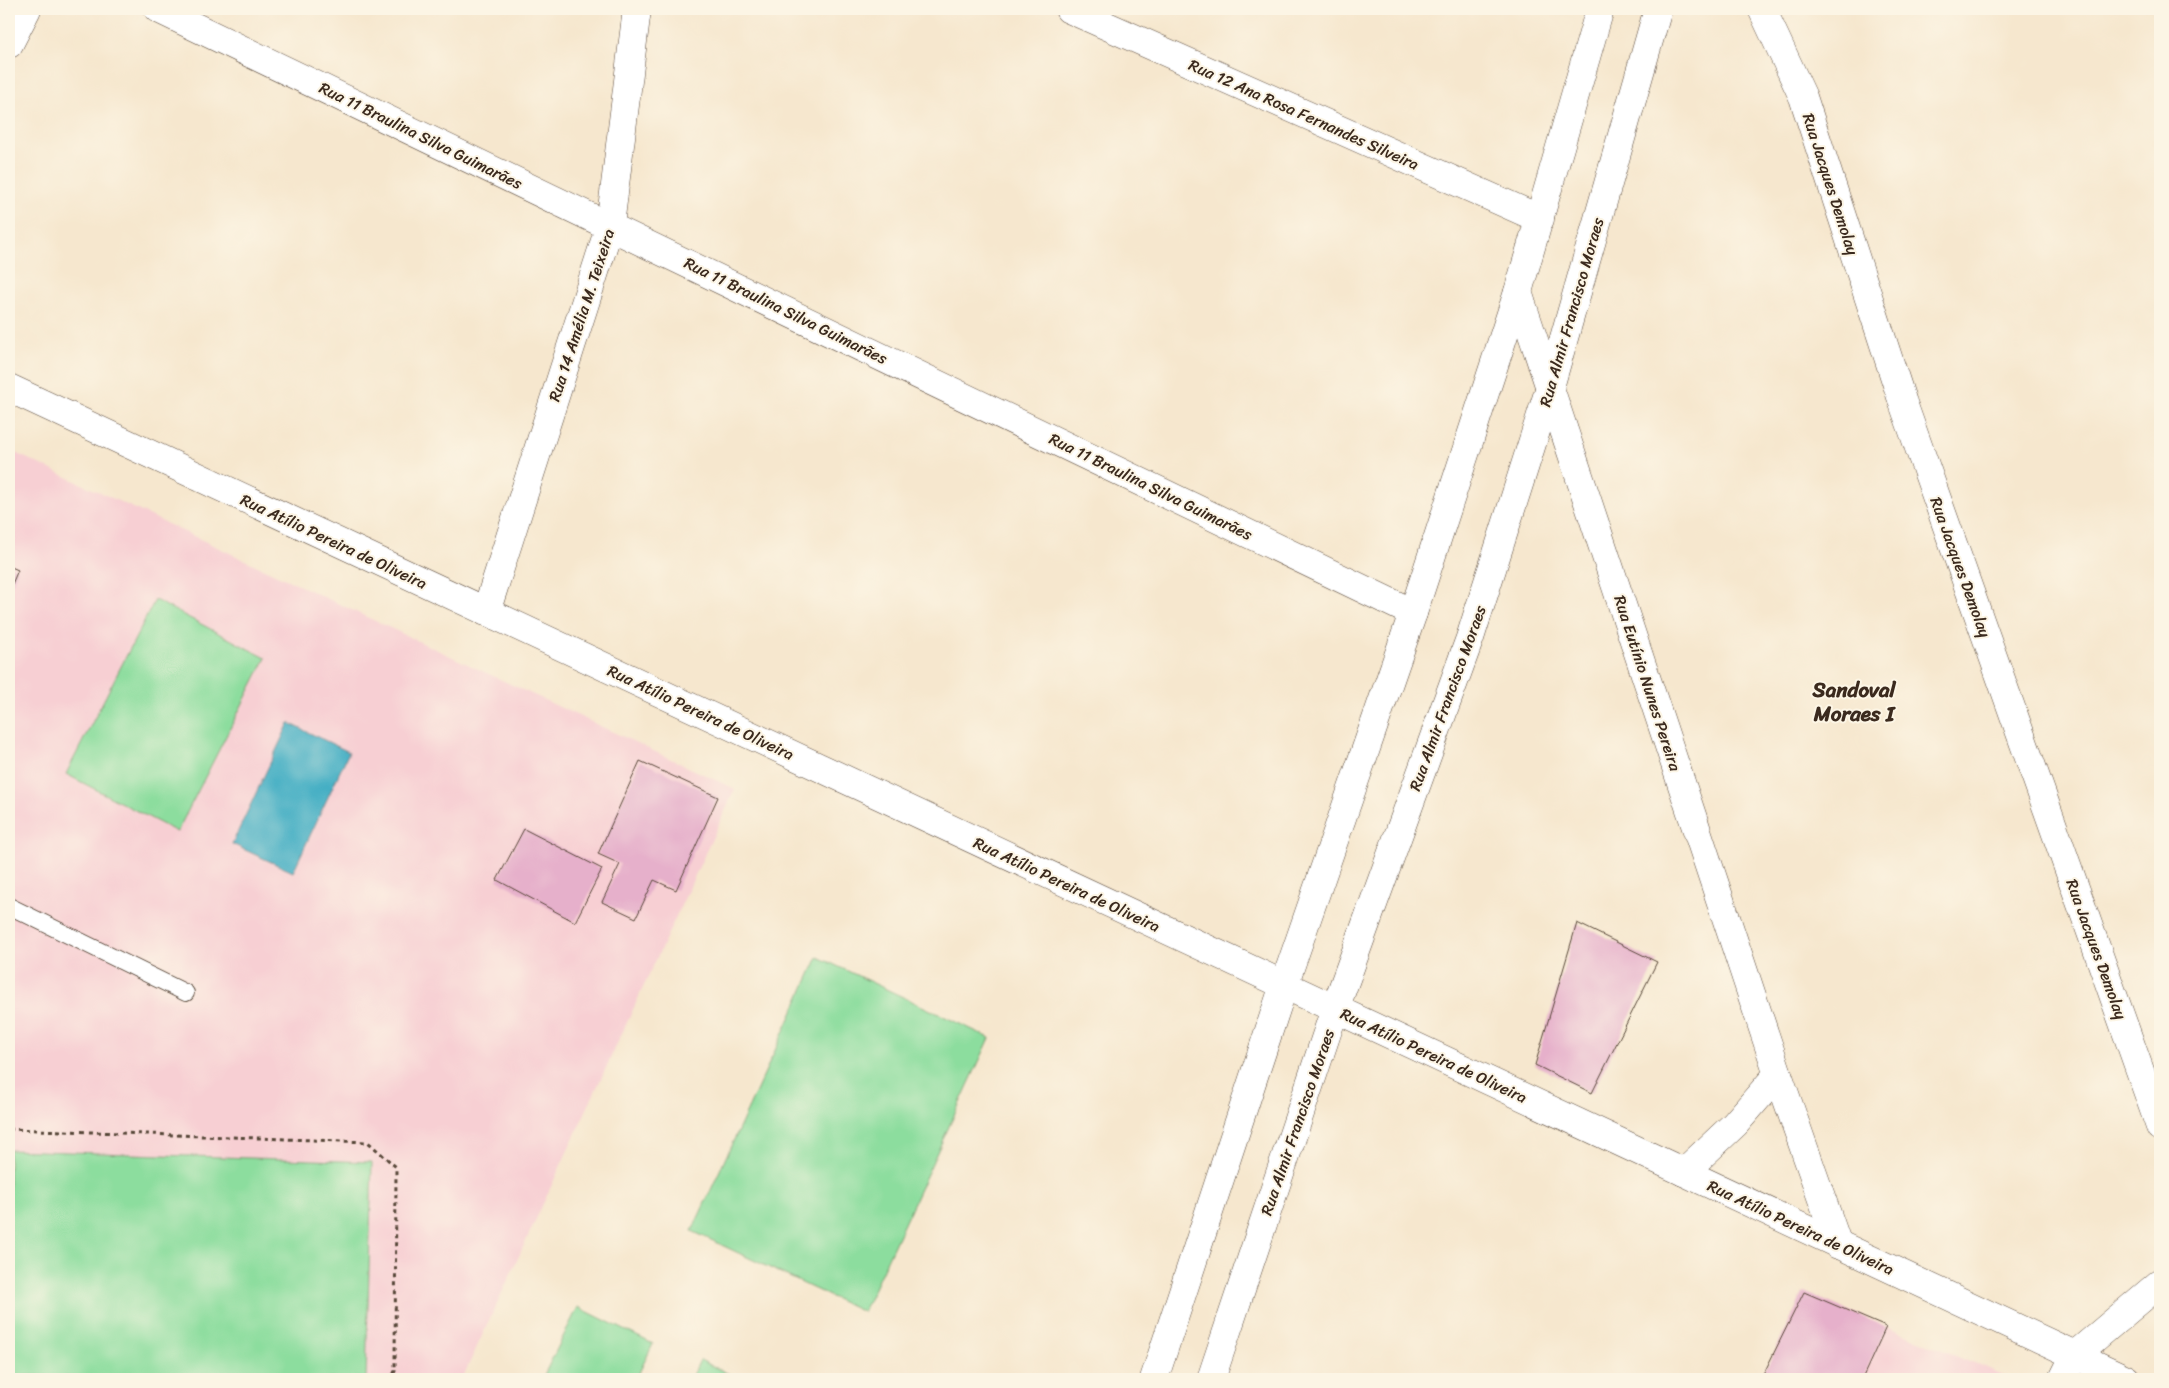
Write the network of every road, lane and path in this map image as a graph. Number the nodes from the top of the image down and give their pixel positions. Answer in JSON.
{"nodes":[{"id":1,"x":27,"y":9,"type":"edge"},
{"id":2,"x":158,"y":9,"type":"edge"},
{"id":3,"x":637,"y":9,"type":"edge"},
{"id":4,"x":1069,"y":9,"type":"edge"},
{"id":5,"x":1600,"y":9,"type":"edge"},
{"id":6,"x":1658,"y":9,"type":"edge"},
{"id":7,"x":1762,"y":9,"type":"edge"},
{"id":8,"x":9,"y":44,"type":"edge"},
{"id":9,"x":1540,"y":220,"type":"junction"},
{"id":10,"x":610,"y":226,"type":"junction"},
{"id":11,"x":1518,"y":292,"type":"junction"},
{"id":12,"x":1550,"y":387,"type":"junction"},
{"id":13,"x":9,"y":388,"type":"edge"},
{"id":14,"x":486,"y":612,"type":"junction"},
{"id":15,"x":1413,"y":613,"type":"junction"},
{"id":16,"x":9,"y":906,"type":"edge"},
{"id":17,"x":1284,"y":985,"type":"junction"},
{"id":18,"x":186,"y":993,"type":"dead end"},
{"id":19,"x":1335,"y":1009,"type":"junction"},
{"id":20,"x":1778,"y":1074,"type":"junction"},
{"id":21,"x":2160,"y":1127,"type":"edge"},
{"id":22,"x":9,"y":1129,"type":"edge"},
{"id":23,"x":1684,"y":1172,"type":"junction"},
{"id":24,"x":1838,"y":1245,"type":"junction"},
{"id":25,"x":2160,"y":1283,"type":"edge"},
{"id":26,"x":2074,"y":1355,"type":"junction"},
{"id":27,"x":391,"y":1379,"type":"edge"},
{"id":28,"x":1154,"y":1379,"type":"edge"},
{"id":29,"x":1211,"y":1379,"type":"edge"},
{"id":30,"x":2063,"y":1379,"type":"edge"},
{"id":31,"x":2126,"y":1379,"type":"edge"}],
"edges":[{"from":1,"to":8,"type":"street"},
{"from":2,"to":10,"type":"street","name":"Rua 11 Braulina Silva Guimarães"},
{"from":3,"to":10,"type":"street","name":"Rua 14 Amélia M. Teixeira"},
{"from":4,"to":9,"type":"street","name":"Rua 12 Ana Rosa Fernandes Silveira"},
{"from":5,"to":9,"type":"street"},
{"from":6,"to":12,"type":"street","name":"Rua Almir Francisco Moraes"},
{"from":7,"to":21,"type":"street","name":"Rua Jacques Demolay"},
{"from":9,"to":11,"type":"street"},
{"from":10,"to":14,"type":"street","name":"Rua 14 Amélia M. Teixeira"},
{"from":10,"to":15,"type":"street","name":"Rua 11 Braulina Silva Guimarães"},
{"from":11,"to":12,"type":"street","name":"Rua Eutínio Nunes Pereira"},
{"from":11,"to":15,"type":"street"},
{"from":12,"to":19,"type":"street","name":"Rua Almir Francisco Moraes"},
{"from":12,"to":20,"type":"street","name":"Rua Eutínio Nunes Pereira"},
{"from":13,"to":14,"type":"street","name":"Rua Atílio Pereira de Oliveira"},
{"from":14,"to":17,"type":"street","name":"Rua Atílio Pereira de Oliveira"},
{"from":15,"to":17,"type":"street"},
{"from":16,"to":18,"type":"lane"},
{"from":17,"to":19,"type":"street","name":"Rua Atílio Pereira de Oliveira"},
{"from":17,"to":28,"type":"street"},
{"from":19,"to":23,"type":"street","name":"Rua Atílio Pereira de Oliveira"},
{"from":19,"to":29,"type":"street","name":"Rua Almir Francisco Moraes"},
{"from":20,"to":23,"type":"street"},
{"from":20,"to":24,"type":"street","name":"Rua Eutínio Nunes Pereira"},
{"from":22,"to":27,"type":"path"},
{"from":23,"to":24,"type":"street","name":"Rua Atílio Pereira de Oliveira"},
{"from":24,"to":26,"type":"street","name":"Rua Atílio Pereira de Oliveira"},
{"from":25,"to":26,"type":"street"},
{"from":26,"to":30,"type":"street"},
{"from":26,"to":31,"type":"street","name":"Rua Atílio Pereira de Oliveira"}]}
